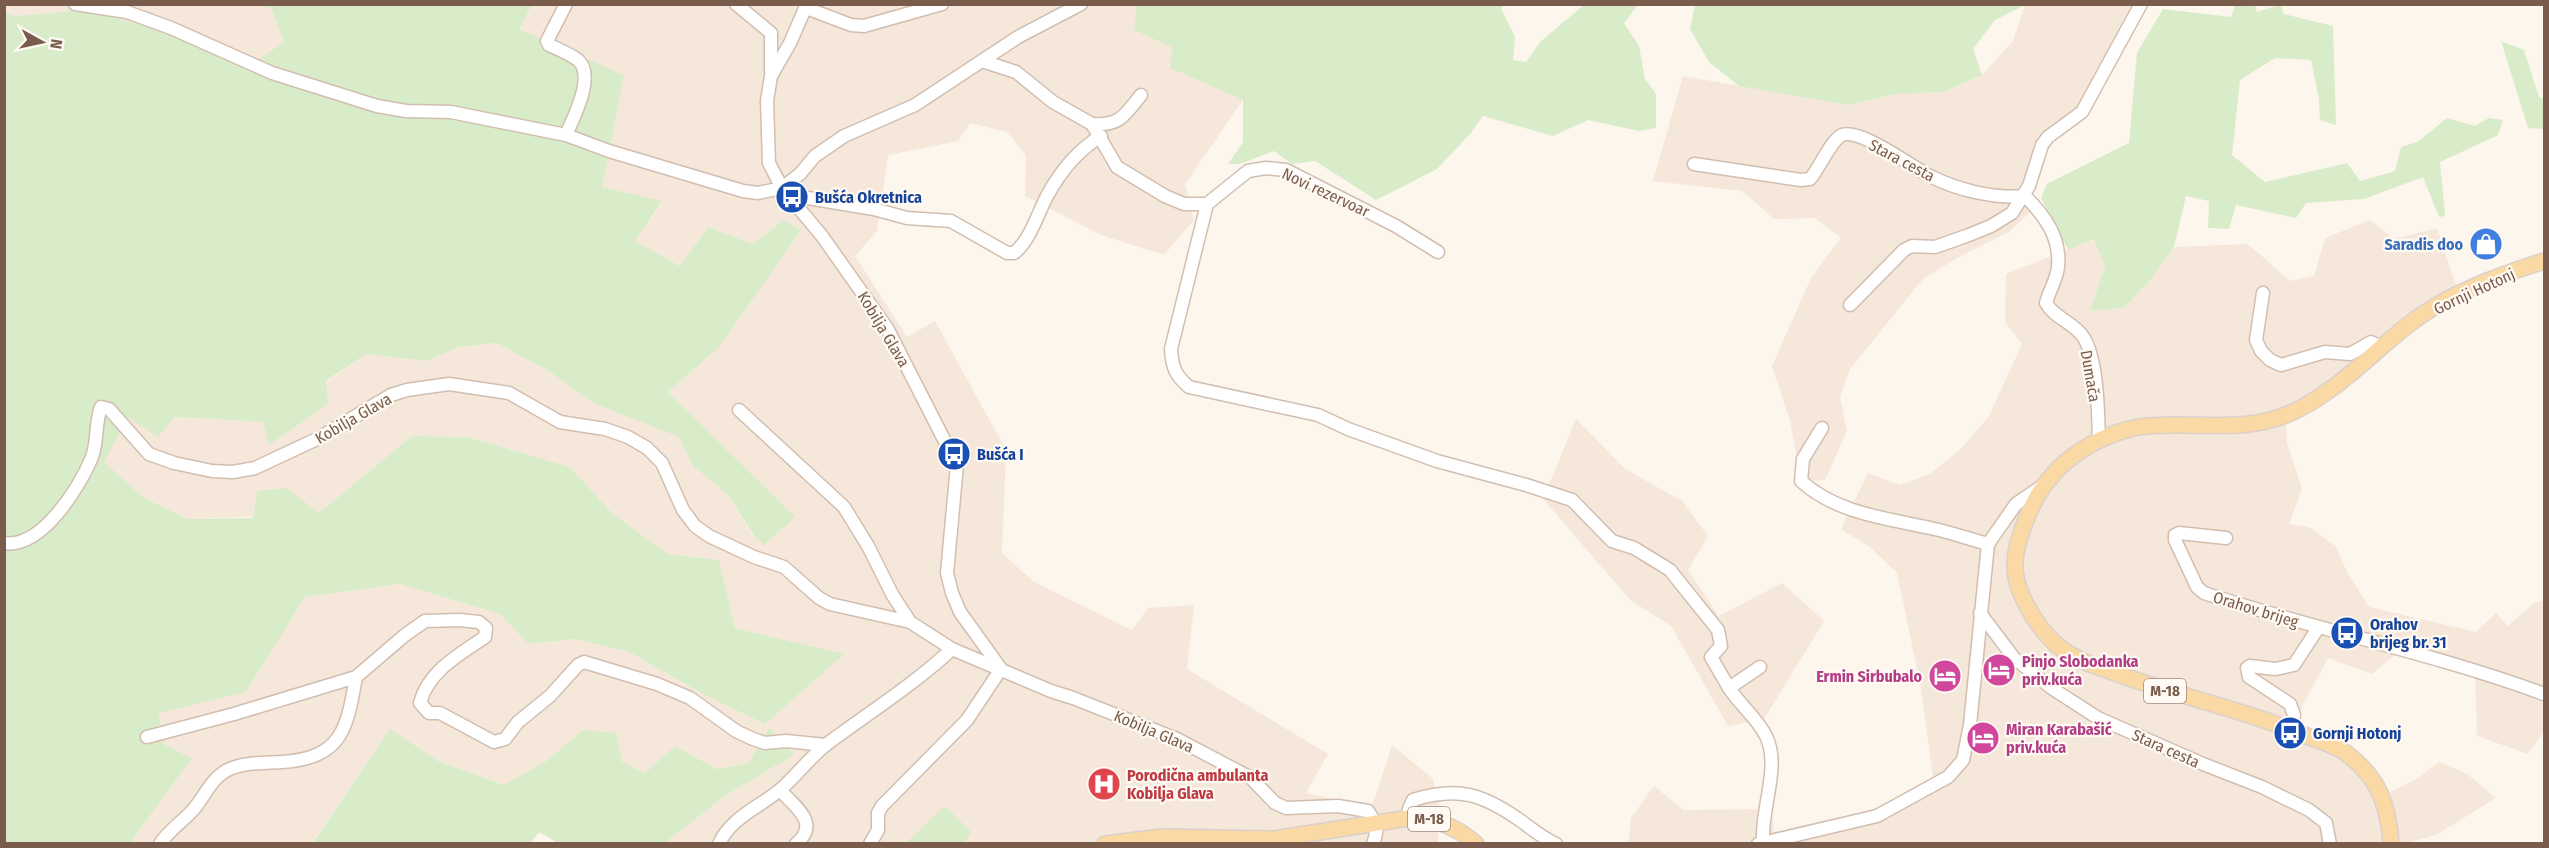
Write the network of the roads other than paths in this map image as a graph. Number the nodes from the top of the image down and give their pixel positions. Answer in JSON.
{"nodes":[{"id":1,"x":75,"y":4,"type":"edge"},
{"id":2,"x":566,"y":4,"type":"edge"},
{"id":3,"x":736,"y":4,"type":"edge"},
{"id":4,"x":942,"y":4,"type":"edge"},
{"id":5,"x":1081,"y":4,"type":"edge"},
{"id":6,"x":2141,"y":4,"type":"edge"},
{"id":7,"x":807,"y":6,"type":"edge"},
{"id":8,"x":125,"y":8,"type":"edge"},
{"id":9,"x":982,"y":61,"type":"junction"},
{"id":10,"x":771,"y":76,"type":"junction"},
{"id":11,"x":1141,"y":95,"type":"dead end"},
{"id":12,"x":1092,"y":123,"type":"junction"},
{"id":13,"x":566,"y":135,"type":"junction"},
{"id":14,"x":1101,"y":136,"type":"junction"},
{"id":15,"x":1694,"y":164,"type":"dead end"},
{"id":16,"x":782,"y":188,"type":"junction"},
{"id":17,"x":2025,"y":196,"type":"junction"},
{"id":18,"x":792,"y":201,"type":"junction"},
{"id":19,"x":1207,"y":204,"type":"junction"},
{"id":20,"x":1438,"y":252,"type":"dead end"},
{"id":21,"x":2544,"y":261,"type":"edge"},
{"id":22,"x":2263,"y":293,"type":"dead end"},
{"id":23,"x":1850,"y":305,"type":"dead end"},
{"id":24,"x":2382,"y":348,"type":"junction"},
{"id":25,"x":739,"y":410,"type":"dead end"},
{"id":26,"x":1822,"y":428,"type":"dead end"},
{"id":27,"x":2099,"y":441,"type":"junction"},
{"id":28,"x":2042,"y":486,"type":"junction"},
{"id":29,"x":2226,"y":538,"type":"dead end"},
{"id":30,"x":4,"y":543,"type":"edge"},
{"id":31,"x":1988,"y":544,"type":"junction"},
{"id":32,"x":1980,"y":613,"type":"junction"},
{"id":33,"x":910,"y":622,"type":"junction"},
{"id":34,"x":2318,"y":627,"type":"junction"},
{"id":35,"x":952,"y":649,"type":"junction"},
{"id":36,"x":1760,"y":667,"type":"dead end"},
{"id":37,"x":1001,"y":669,"type":"junction"},
{"id":38,"x":356,"y":677,"type":"junction"},
{"id":39,"x":1729,"y":688,"type":"junction"},
{"id":40,"x":2544,"y":694,"type":"edge"},
{"id":41,"x":2290,"y":729,"type":"junction"},
{"id":42,"x":147,"y":737,"type":"dead end"},
{"id":43,"x":825,"y":746,"type":"junction"},
{"id":44,"x":780,"y":790,"type":"junction"},
{"id":45,"x":1409,"y":819,"type":"junction"},
{"id":46,"x":1376,"y":823,"type":"junction"},
{"id":47,"x":1761,"y":842,"type":"edge"},
{"id":48,"x":160,"y":843,"type":"edge"},
{"id":49,"x":719,"y":843,"type":"edge"},
{"id":50,"x":796,"y":843,"type":"edge"},
{"id":51,"x":870,"y":843,"type":"edge"},
{"id":52,"x":1105,"y":843,"type":"edge"},
{"id":53,"x":1373,"y":843,"type":"edge"},
{"id":54,"x":1476,"y":843,"type":"edge"},
{"id":55,"x":1556,"y":843,"type":"edge"},
{"id":56,"x":2330,"y":843,"type":"edge"},
{"id":57,"x":2391,"y":843,"type":"edge"}],
"edges":[{"from":1,"to":8,"type":"street"},
{"from":2,"to":13,"type":"street"},
{"from":3,"to":10,"type":"street","name":"Kobilja Glava"},
{"from":4,"to":7,"type":"street"},
{"from":5,"to":9,"type":"street"},
{"from":6,"to":17,"type":"street"},
{"from":7,"to":10,"type":"street"},
{"from":8,"to":13,"type":"street"},
{"from":9,"to":12,"type":"street"},
{"from":9,"to":16,"type":"street"},
{"from":10,"to":16,"type":"street","name":"Kobilja Glava"},
{"from":11,"to":12,"type":"street"},
{"from":12,"to":14,"type":"street"},
{"from":13,"to":16,"type":"street"},
{"from":14,"to":18,"type":"street"},
{"from":14,"to":19,"type":"street"},
{"from":15,"to":17,"type":"street","name":"Stara cesta"},
{"from":16,"to":18,"type":"street","name":"Kobilja Glava"},
{"from":17,"to":23,"type":"street"},
{"from":17,"to":27,"type":"street","name":"Dumača"},
{"from":18,"to":37,"type":"street","name":"Kobilja Glava"},
{"from":19,"to":20,"type":"street","name":"Novi rezervoar"},
{"from":19,"to":39,"type":"street"},
{"from":21,"to":24,"type":"main road","name":"Gornji Hotonj","number":"M-18"},
{"from":22,"to":24,"type":"street"},
{"from":24,"to":27,"type":"main road","name":"Gornji Hotonj","number":"M-18"},
{"from":25,"to":33,"type":"street","name":"Kobilja Glava"},
{"from":26,"to":31,"type":"street"},
{"from":27,"to":28,"type":"main road","name":"Gornji Hotonj","number":"M-18"},
{"from":28,"to":31,"type":"street"},
{"from":28,"to":41,"type":"main road","name":"Gornji Hotonj","number":"M-18"},
{"from":29,"to":34,"type":"street","name":"Orahov brijeg"},
{"from":30,"to":33,"type":"street","name":"Kobilja Glava"},
{"from":31,"to":32,"type":"street"},
{"from":32,"to":47,"type":"street"},
{"from":32,"to":56,"type":"street","name":"Stara cesta"},
{"from":33,"to":35,"type":"street","name":"Kobilja Glava"},
{"from":34,"to":40,"type":"street","name":"Orahov brijeg"},
{"from":34,"to":41,"type":"street","name":"Orahov brijeg"},
{"from":35,"to":37,"type":"street","name":"Kobilja Glava"},
{"from":35,"to":43,"type":"street"},
{"from":36,"to":39,"type":"street"},
{"from":37,"to":46,"type":"street","name":"Kobilja Glava"},
{"from":37,"to":51,"type":"street"},
{"from":38,"to":42,"type":"street"},
{"from":38,"to":43,"type":"street"},
{"from":38,"to":48,"type":"street"},
{"from":39,"to":47,"type":"street"},
{"from":41,"to":57,"type":"main road","name":"Gornji Hotonj","number":"M-18"},
{"from":43,"to":44,"type":"street"},
{"from":44,"to":49,"type":"street"},
{"from":44,"to":50,"type":"street"},
{"from":45,"to":46,"type":"main road","number":"M-18"},
{"from":45,"to":54,"type":"main road","number":"M-18"},
{"from":45,"to":55,"type":"street"},
{"from":46,"to":52,"type":"main road","number":"M-18"},
{"from":46,"to":53,"type":"street"}]}
